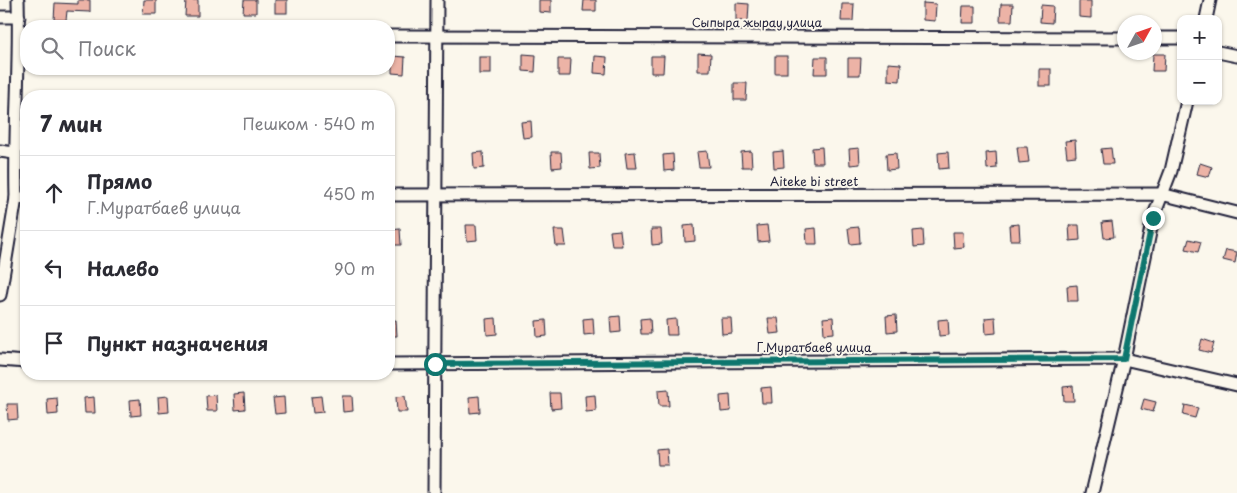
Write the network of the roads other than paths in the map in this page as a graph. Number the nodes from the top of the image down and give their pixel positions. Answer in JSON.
{"nodes":[{"id":1,"x":18,"y":0,"type":"edge"},
{"id":2,"x":436,"y":0,"type":"edge"},
{"id":3,"x":1210,"y":0,"type":"edge"},
{"id":4,"x":1207,"y":15,"type":"edge"},
{"id":5,"x":0,"y":17,"type":"edge"},
{"id":6,"x":18,"y":17,"type":"junction"},
{"id":7,"x":20,"y":25,"type":"edge"},
{"id":8,"x":395,"y":36,"type":"edge"},
{"id":9,"x":437,"y":36,"type":"junction"},
{"id":10,"x":1117,"y":38,"type":"edge"},
{"id":11,"x":1162,"y":38,"type":"edge"},
{"id":12,"x":1177,"y":38,"type":"edge"},
{"id":13,"x":1222,"y":53,"type":"edge"},
{"id":14,"x":1237,"y":56,"type":"edge"},
{"id":15,"x":20,"y":75,"type":"edge"},
{"id":16,"x":1186,"y":105,"type":"edge"},
{"id":17,"x":0,"y":151,"type":"edge"},
{"id":18,"x":14,"y":153,"type":"junction"},
{"id":19,"x":20,"y":192,"type":"edge"},
{"id":20,"x":1161,"y":194,"type":"junction"},
{"id":21,"x":395,"y":195,"type":"edge"},
{"id":22,"x":437,"y":195,"type":"junction"},
{"id":23,"x":20,"y":203,"type":"edge"},
{"id":24,"x":1237,"y":213,"type":"edge"},
{"id":25,"x":0,"y":295,"type":"edge"},
{"id":26,"x":1124,"y":359,"type":"junction"},
{"id":27,"x":0,"y":360,"type":"edge"},
{"id":28,"x":20,"y":362,"type":"edge"},
{"id":29,"x":395,"y":364,"type":"edge"},
{"id":30,"x":435,"y":364,"type":"junction"},
{"id":31,"x":1237,"y":385,"type":"edge"},
{"id":32,"x":434,"y":493,"type":"edge"},
{"id":33,"x":1092,"y":493,"type":"edge"}],
"edges":[{"from":1,"to":6,"type":"street"},
{"from":2,"to":9,"type":"street"},
{"from":3,"to":4,"type":"street"},
{"from":5,"to":6,"type":"street"},
{"from":6,"to":7,"type":"street"},
{"from":8,"to":9,"type":"street","name":"Сыпыра жырау улица"},
{"from":9,"to":10,"type":"street","name":"Сыпыра жырау улица"},
{"from":9,"to":22,"type":"street"},
{"from":11,"to":12,"type":"street"},
{"from":13,"to":14,"type":"street"},
{"from":15,"to":18,"type":"street"},
{"from":16,"to":20,"type":"street"},
{"from":17,"to":18,"type":"street"},
{"from":18,"to":19,"type":"street"},
{"from":20,"to":22,"type":"street","name":"Aiteke bi street"},
{"from":20,"to":24,"type":"street","name":"Aiteke bi street"},
{"from":20,"to":26,"type":"street"},
{"from":21,"to":22,"type":"street","name":"Aiteke bi street"},
{"from":22,"to":30,"type":"street"},
{"from":23,"to":25,"type":"street"},
{"from":26,"to":30,"type":"street","name":"Г.Муратбаев улица"},
{"from":26,"to":31,"type":"street","name":"Г.Муратбаев улица"},
{"from":26,"to":33,"type":"street"},
{"from":27,"to":28,"type":"street"},
{"from":29,"to":30,"type":"street","name":"Г.Муратбаев улица"},
{"from":30,"to":32,"type":"street"}]}
